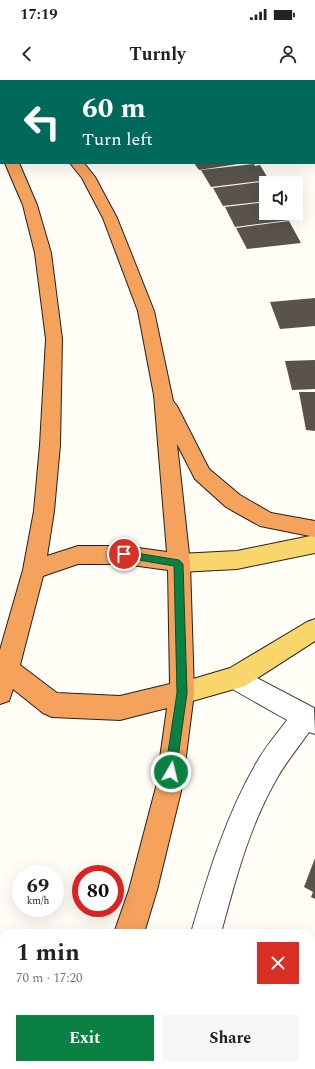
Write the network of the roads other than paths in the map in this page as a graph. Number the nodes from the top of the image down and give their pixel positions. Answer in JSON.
{"nodes":[{"id":1,"x":12,"y":164,"type":"edge"},
{"id":2,"x":78,"y":164,"type":"edge"},
{"id":3,"x":162,"y":395,"type":"junction"},
{"id":4,"x":315,"y":529,"type":"edge"},
{"id":5,"x":315,"y":544,"type":"edge"},
{"id":6,"x":179,"y":564,"type":"junction"},
{"id":7,"x":34,"y":570,"type":"junction"},
{"id":8,"x":315,"y":629,"type":"edge"},
{"id":9,"x":7,"y":670,"type":"junction"},
{"id":10,"x":236,"y":678,"type":"junction"},
{"id":11,"x":0,"y":693,"type":"edge"},
{"id":12,"x":182,"y":693,"type":"junction"},
{"id":13,"x":310,"y":719,"type":"edge"},
{"id":14,"x":130,"y":929,"type":"edge"},
{"id":15,"x":207,"y":929,"type":"edge"}],
"edges":[{"from":1,"to":7,"type":"highway"},
{"from":2,"to":3,"type":"highway"},
{"from":3,"to":4,"type":"highway"},
{"from":3,"to":6,"type":"highway"},
{"from":5,"to":6,"type":"main road"},
{"from":6,"to":7,"type":"highway"},
{"from":6,"to":12,"type":"highway"},
{"from":7,"to":9,"type":"highway"},
{"from":8,"to":10,"type":"main road"},
{"from":9,"to":11,"type":"highway"},
{"from":9,"to":12,"type":"highway"},
{"from":10,"to":12,"type":"main road"},
{"from":10,"to":13,"type":"street"},
{"from":12,"to":14,"type":"highway"},
{"from":13,"to":15,"type":"street"}]}
